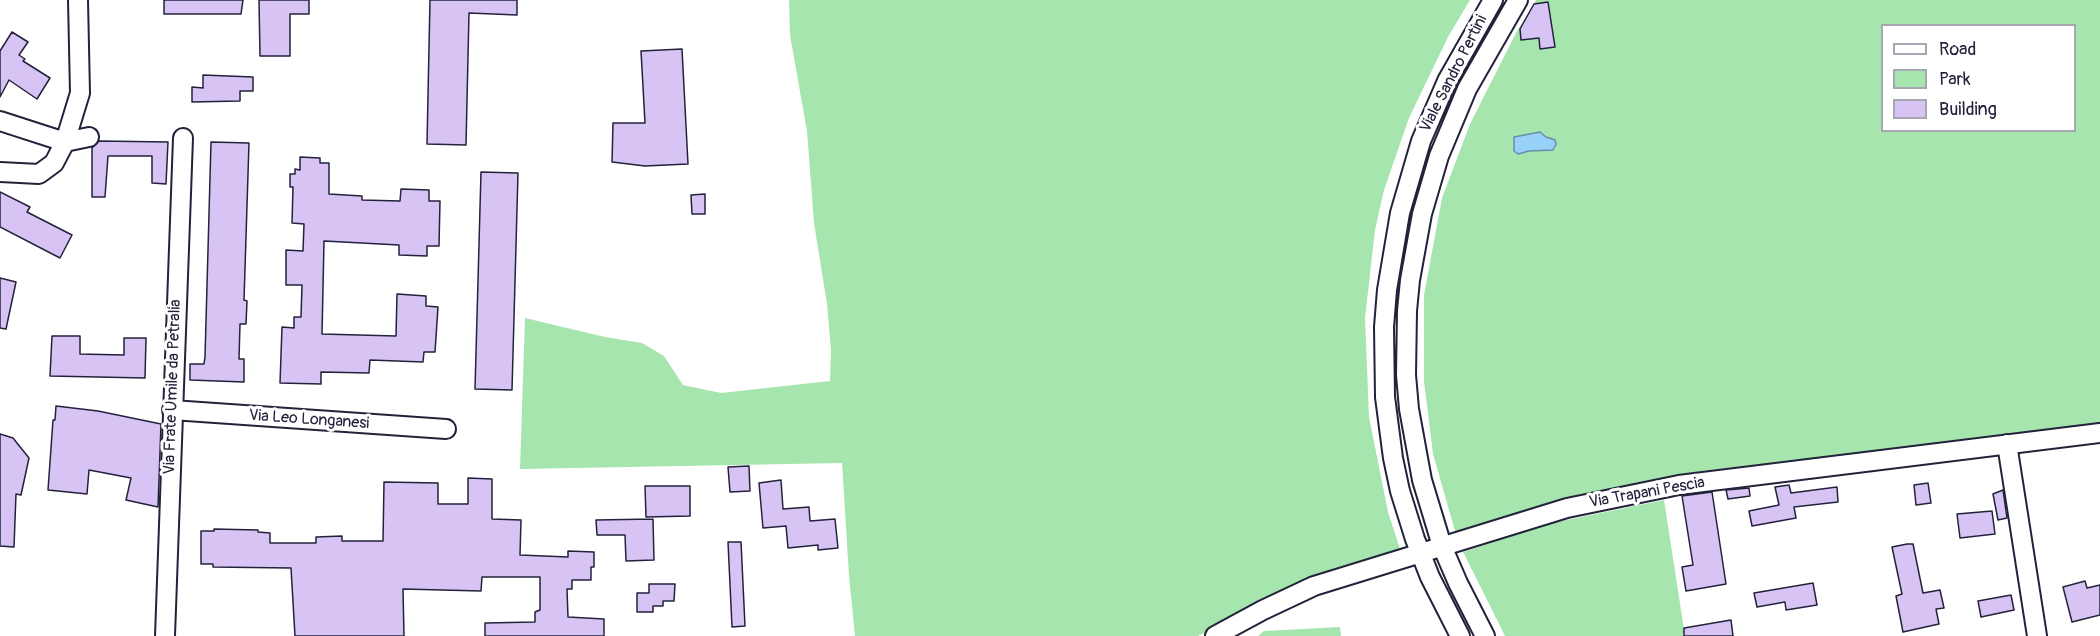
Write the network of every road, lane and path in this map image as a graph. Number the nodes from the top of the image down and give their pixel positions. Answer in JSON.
{"nodes":[{"id":1,"x":78,"y":0,"type":"edge"},
{"id":2,"x":1493,"y":0,"type":"edge"},
{"id":3,"x":1518,"y":0,"type":"edge"},
{"id":4,"x":0,"y":121,"type":"edge"},
{"id":5,"x":89,"y":137,"type":"dead end"},
{"id":6,"x":183,"y":138,"type":"dead end"},
{"id":7,"x":65,"y":142,"type":"junction"},
{"id":8,"x":0,"y":172,"type":"edge"},
{"id":9,"x":172,"y":410,"type":"junction"},
{"id":10,"x":446,"y":429,"type":"dead end"},
{"id":11,"x":2100,"y":432,"type":"edge"},
{"id":12,"x":2007,"y":444,"type":"junction"},
{"id":13,"x":1442,"y":546,"type":"junction"},
{"id":14,"x":1420,"y":553,"type":"junction"},
{"id":15,"x":165,"y":636,"type":"edge"},
{"id":16,"x":1215,"y":636,"type":"edge"},
{"id":17,"x":1460,"y":636,"type":"edge"},
{"id":18,"x":1485,"y":636,"type":"edge"},
{"id":19,"x":2037,"y":636,"type":"edge"}],
"edges":[{"from":1,"to":7,"type":"street"},
{"from":2,"to":14,"type":"street","name":"Viale Sandro Pertini"},
{"from":3,"to":13,"type":"street","name":"Viale Sandro Pertini"},
{"from":4,"to":7,"type":"street"},
{"from":5,"to":7,"type":"street"},
{"from":6,"to":9,"type":"street","name":"Via Frate Umile da Petralia"},
{"from":7,"to":8,"type":"street"},
{"from":9,"to":10,"type":"street","name":"Via Leo Longanesi"},
{"from":9,"to":15,"type":"street","name":"Via Frate Umile da Petralia"},
{"from":11,"to":12,"type":"street","name":"Via Trapani Pescia"},
{"from":12,"to":13,"type":"street","name":"Via Trapani Pescia"},
{"from":12,"to":19,"type":"street"},
{"from":13,"to":14,"type":"street","name":"Via Trapani Pescia"},
{"from":13,"to":18,"type":"street","name":"Viale Sandro Pertini"},
{"from":14,"to":16,"type":"street","name":"Via Trapani Pescia"},
{"from":14,"to":17,"type":"street","name":"Viale Sandro Pertini"}]}
